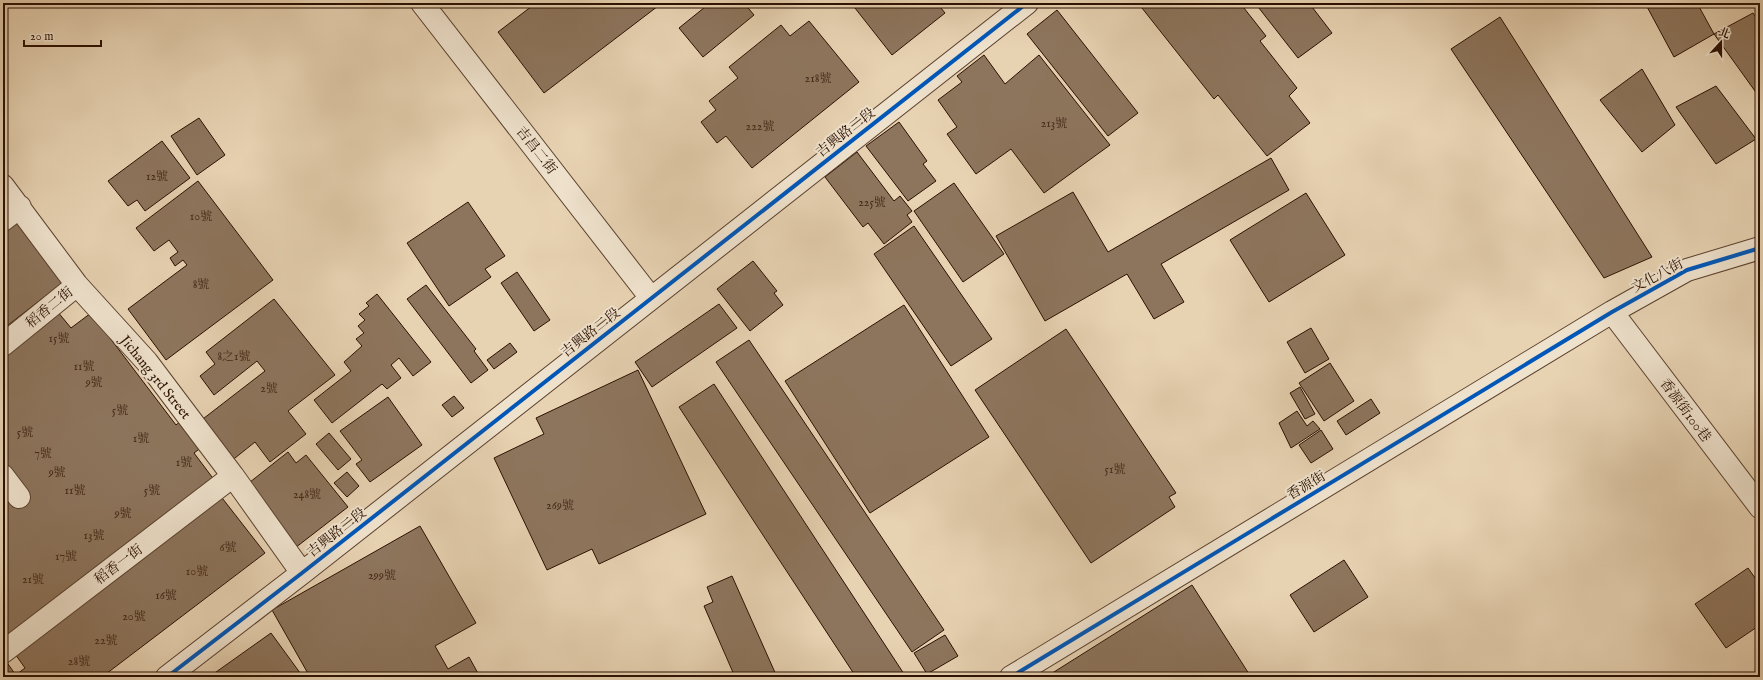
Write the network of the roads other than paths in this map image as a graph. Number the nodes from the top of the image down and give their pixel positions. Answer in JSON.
{"nodes":[{"id":1,"x":422,"y":3,"type":"edge"},
{"id":2,"x":1027,"y":3,"type":"edge"},
{"id":3,"x":3,"y":186,"type":"edge"},
{"id":4,"x":11,"y":214,"type":"edge"},
{"id":5,"x":1760,"y":248,"type":"edge"},
{"id":6,"x":77,"y":285,"type":"junction"},
{"id":7,"x":651,"y":298,"type":"junction"},
{"id":8,"x":1612,"y":312,"type":"junction"},
{"id":9,"x":3,"y":345,"type":"edge"},
{"id":10,"x":3,"y":476,"type":"edge"},
{"id":11,"x":233,"y":476,"type":"junction"},
{"id":12,"x":19,"y":497,"type":"dead end"},
{"id":13,"x":1760,"y":507,"type":"edge"},
{"id":14,"x":302,"y":572,"type":"junction"},
{"id":15,"x":3,"y":652,"type":"edge"},
{"id":16,"x":167,"y":677,"type":"edge"},
{"id":17,"x":1011,"y":677,"type":"edge"}],
"edges":[{"from":1,"to":7,"type":"street","name":"吉昌二街"},
{"from":2,"to":7,"type":"street","name":"吉興路二段"},
{"from":3,"to":4,"type":"street","name":"Jichang 3rd Street"},
{"from":4,"to":6,"type":"street","name":"Jichang 3rd Street"},
{"from":5,"to":8,"type":"street","name":"文化八街"},
{"from":6,"to":9,"type":"street","name":"稻香二街"},
{"from":6,"to":11,"type":"street","name":"Jichang 3rd Street"},
{"from":7,"to":14,"type":"street","name":"吉興路二段"},
{"from":8,"to":13,"type":"street","name":"香源街100巷"},
{"from":8,"to":17,"type":"street","name":"香源街"},
{"from":10,"to":12,"type":"street"},
{"from":11,"to":14,"type":"street","name":"Jichang 3rd Street"},
{"from":11,"to":15,"type":"street","name":"稻香一街"},
{"from":14,"to":16,"type":"street","name":"吉興路二段"}]}
